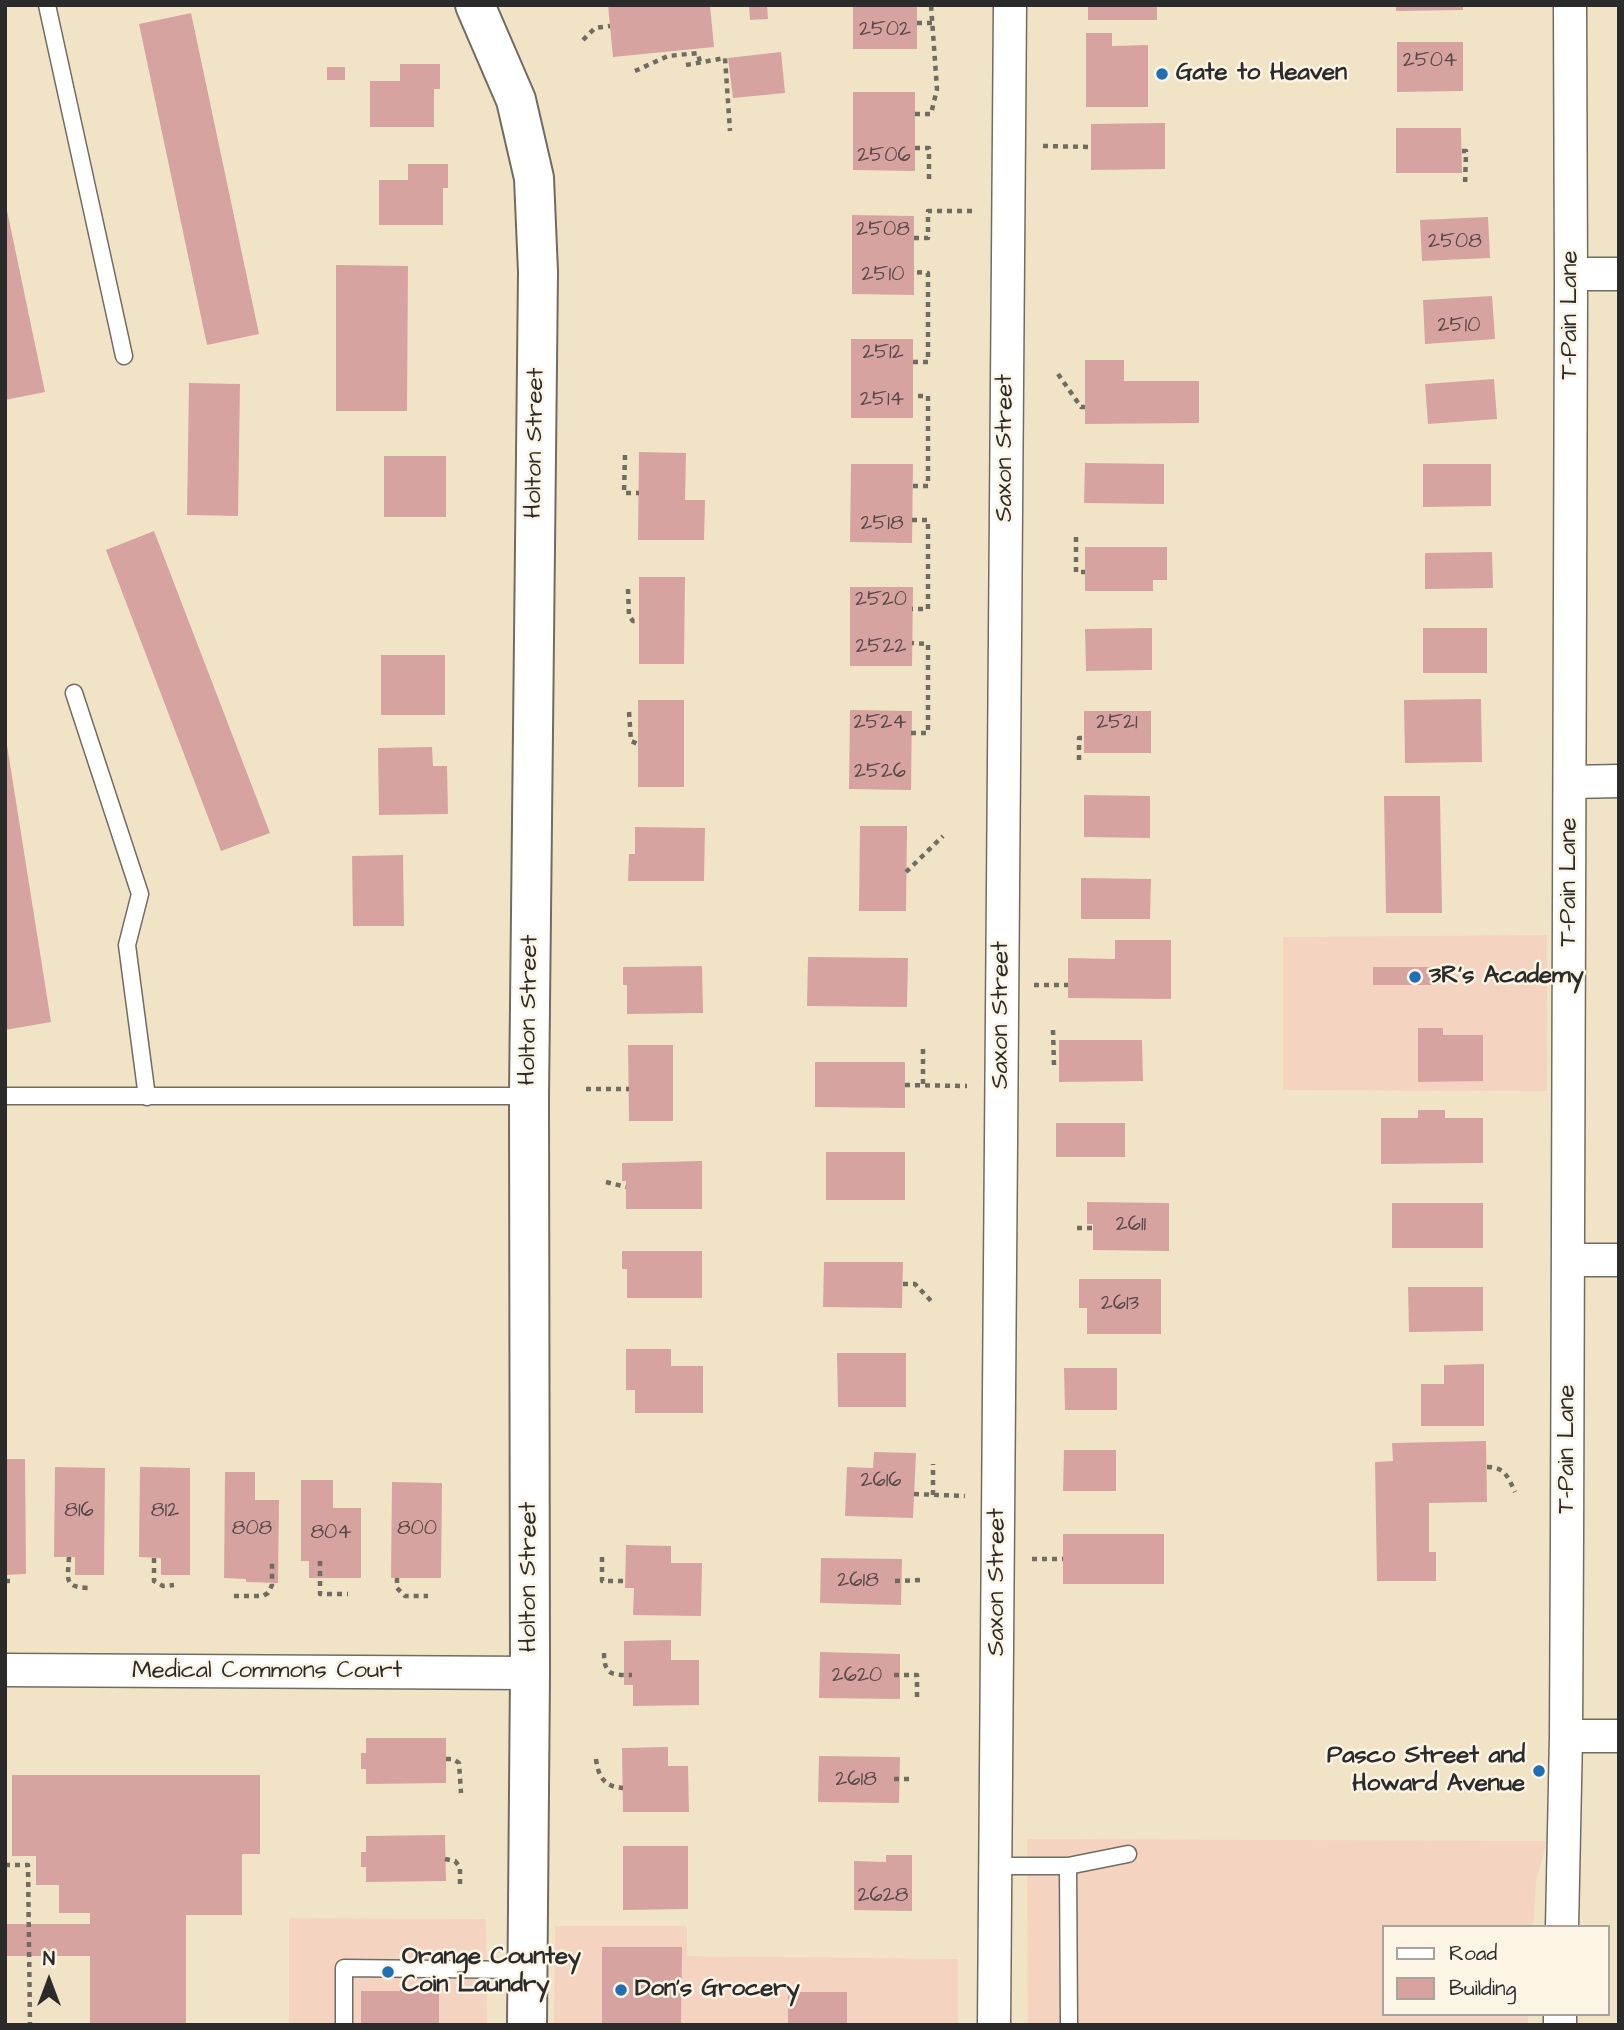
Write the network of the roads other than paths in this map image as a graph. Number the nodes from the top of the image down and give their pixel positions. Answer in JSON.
{"nodes":[{"id":1,"x":47,"y":5,"type":"edge"},
{"id":2,"x":475,"y":5,"type":"edge"},
{"id":3,"x":1010,"y":5,"type":"edge"},
{"id":4,"x":1570,"y":5,"type":"edge"},
{"id":5,"x":1572,"y":274,"type":"junction"},
{"id":6,"x":1619,"y":274,"type":"edge"},
{"id":7,"x":124,"y":356,"type":"dead end"},
{"id":8,"x":74,"y":693,"type":"dead end"},
{"id":9,"x":1619,"y":781,"type":"edge"},
{"id":10,"x":1570,"y":782,"type":"junction"},
{"id":11,"x":5,"y":1096,"type":"edge"},
{"id":12,"x":529,"y":1096,"type":"junction"},
{"id":13,"x":146,"y":1097,"type":"junction"},
{"id":14,"x":1568,"y":1260,"type":"junction"},
{"id":15,"x":1619,"y":1260,"type":"edge"},
{"id":16,"x":5,"y":1671,"type":"edge"},
{"id":17,"x":530,"y":1673,"type":"junction"},
{"id":18,"x":1566,"y":1736,"type":"junction"},
{"id":19,"x":1619,"y":1736,"type":"edge"},
{"id":20,"x":1128,"y":1854,"type":"dead end"},
{"id":21,"x":996,"y":1866,"type":"junction"},
{"id":22,"x":1068,"y":1866,"type":"junction"},
{"id":23,"x":1562,"y":1925,"type":"edge"},
{"id":24,"x":527,"y":1970,"type":"junction"},
{"id":25,"x":344,"y":2025,"type":"edge"},
{"id":26,"x":527,"y":2025,"type":"edge"},
{"id":27,"x":994,"y":2025,"type":"edge"},
{"id":28,"x":1069,"y":2025,"type":"edge"}],
"edges":[{"from":1,"to":7,"type":"lane"},
{"from":2,"to":12,"type":"street","name":"Holton Street"},
{"from":3,"to":21,"type":"street","name":"Saxon Street"},
{"from":4,"to":5,"type":"street","name":"T-Pain Lane"},
{"from":5,"to":6,"type":"street"},
{"from":5,"to":10,"type":"street","name":"T-Pain Lane"},
{"from":8,"to":13,"type":"lane"},
{"from":9,"to":10,"type":"street"},
{"from":10,"to":14,"type":"street","name":"T-Pain Lane"},
{"from":11,"to":13,"type":"lane"},
{"from":12,"to":13,"type":"lane"},
{"from":12,"to":17,"type":"street","name":"Holton Street"},
{"from":14,"to":15,"type":"street"},
{"from":14,"to":18,"type":"street","name":"T-Pain Lane"},
{"from":16,"to":17,"type":"street","name":"Medical Commons Court"},
{"from":17,"to":24,"type":"street","name":"Holton Street"},
{"from":18,"to":19,"type":"street"},
{"from":18,"to":23,"type":"street","name":"T-Pain Lane"},
{"from":20,"to":22,"type":"lane"},
{"from":21,"to":22,"type":"lane"},
{"from":21,"to":27,"type":"street","name":"Saxon Street"},
{"from":22,"to":28,"type":"lane"},
{"from":24,"to":25,"type":"lane"},
{"from":24,"to":26,"type":"street","name":"Holton Street"}]}
